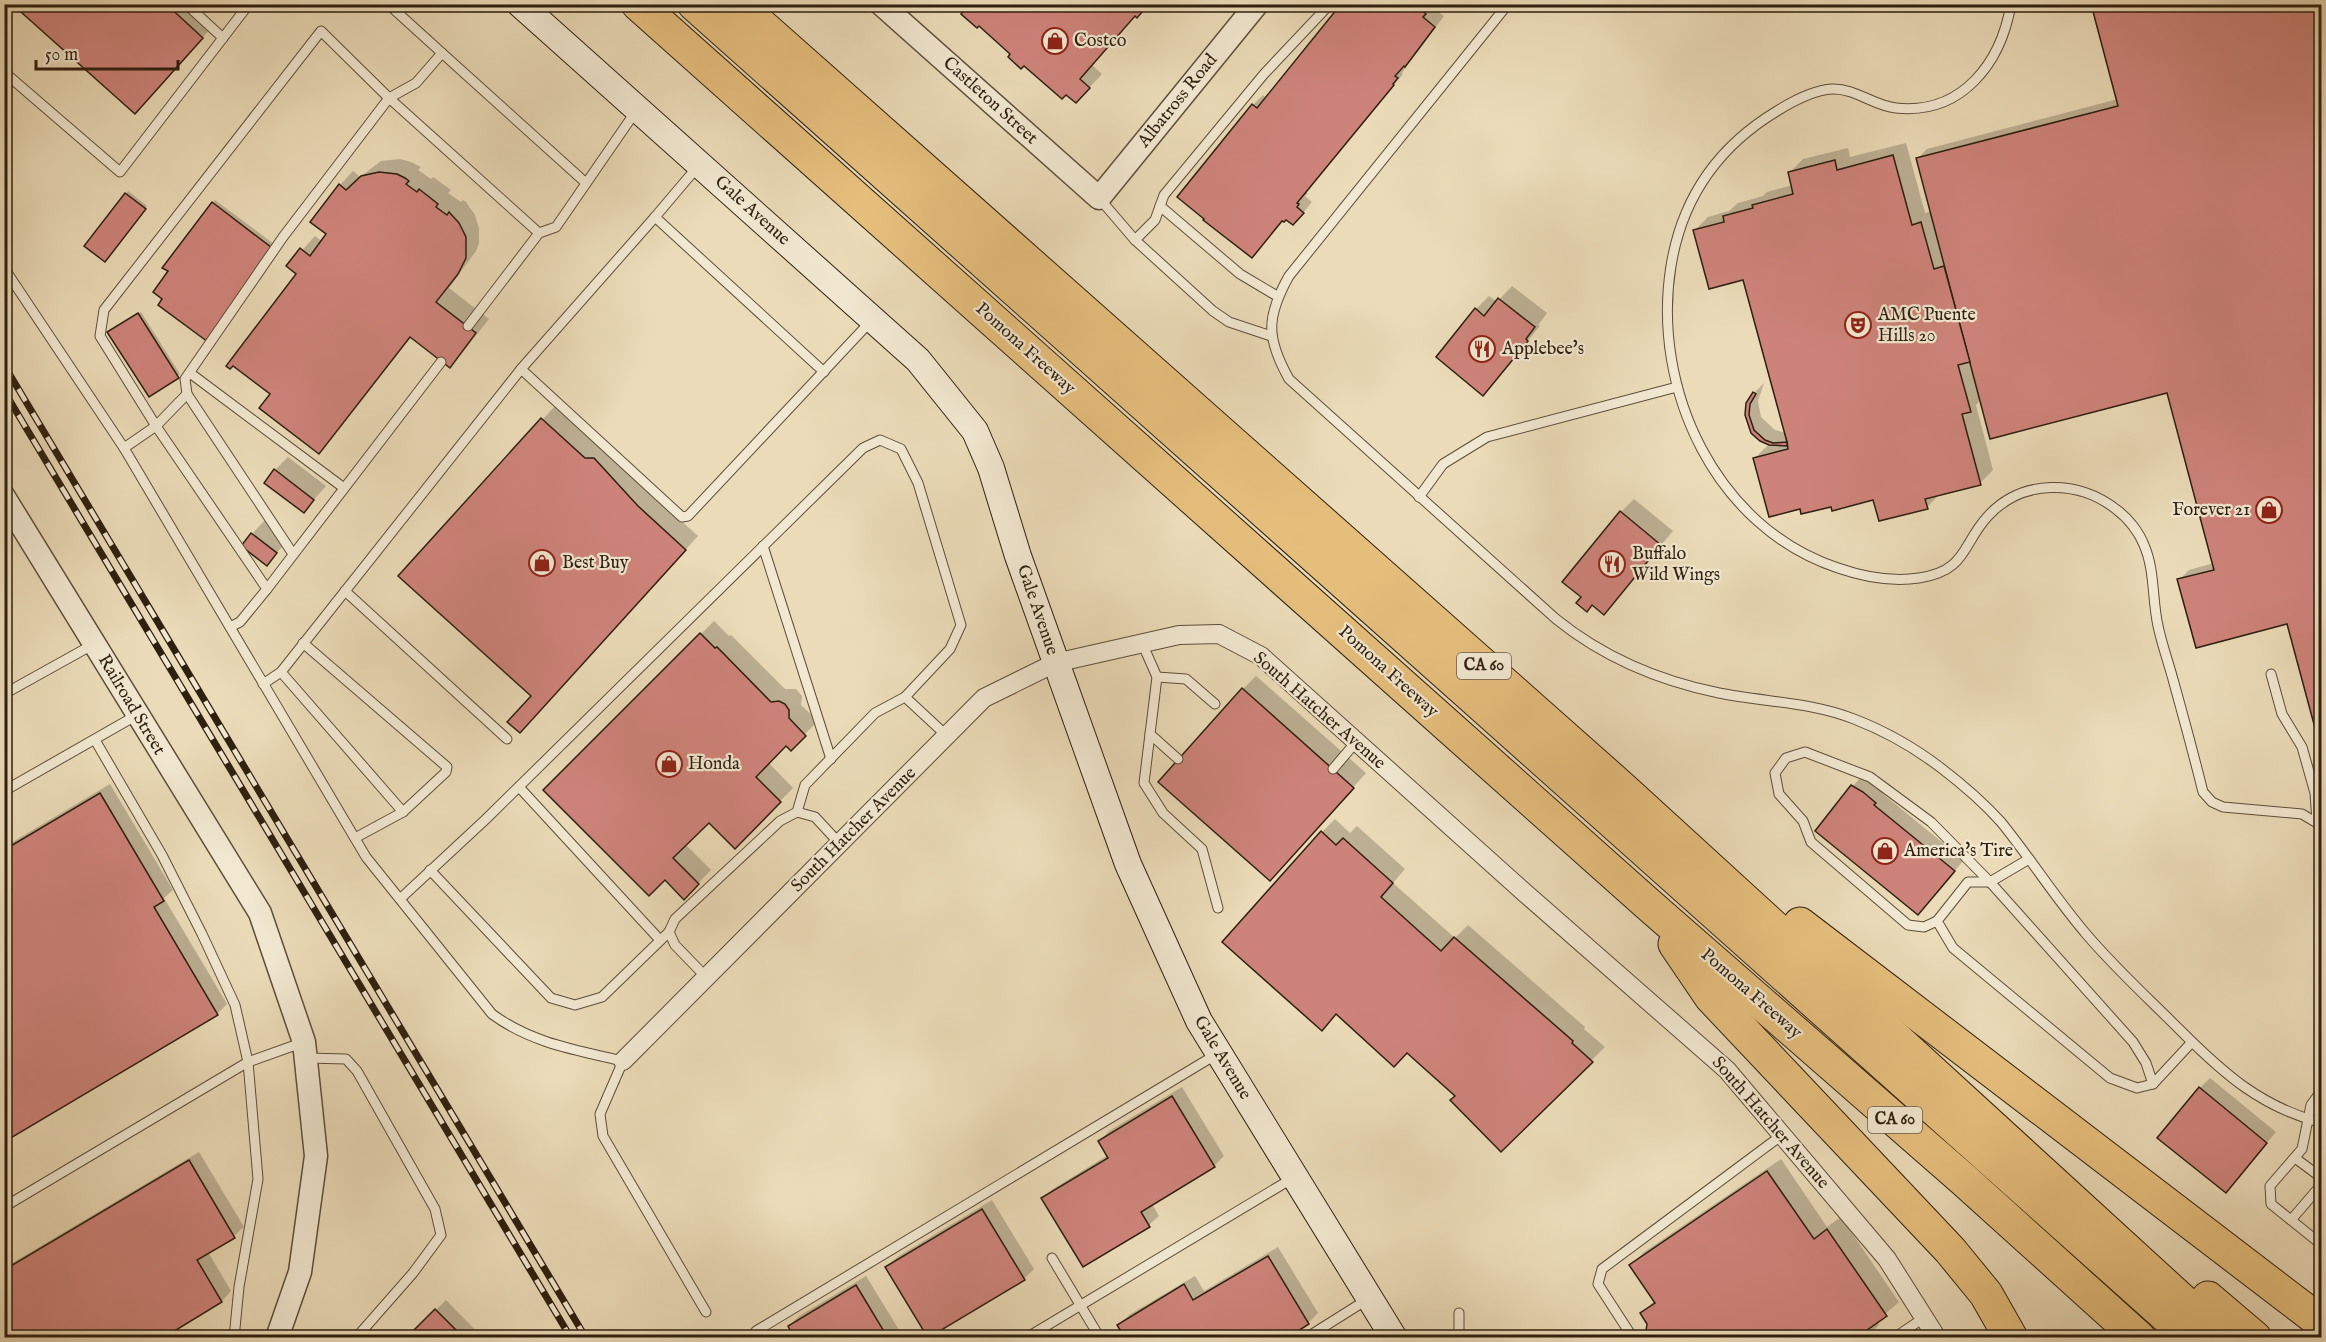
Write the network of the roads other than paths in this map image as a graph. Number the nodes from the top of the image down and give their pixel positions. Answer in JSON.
{"nodes":[{"id":1,"x":186,"y":4,"type":"edge"},
{"id":2,"x":249,"y":4,"type":"edge"},
{"id":3,"x":388,"y":4,"type":"edge"},
{"id":4,"x":520,"y":4,"type":"edge"},
{"id":5,"x":638,"y":4,"type":"edge"},
{"id":6,"x":674,"y":4,"type":"edge"},
{"id":7,"x":694,"y":4,"type":"edge"},
{"id":8,"x":737,"y":4,"type":"edge"},
{"id":9,"x":881,"y":4,"type":"edge"},
{"id":10,"x":1257,"y":4,"type":"edge"},
{"id":11,"x":1330,"y":4,"type":"edge"},
{"id":12,"x":1508,"y":4,"type":"edge"},
{"id":13,"x":2011,"y":4,"type":"edge"},
{"id":14,"x":224,"y":38,"type":"junction"},
{"id":15,"x":442,"y":53,"type":"junction"},
{"id":16,"x":4,"y":72,"type":"edge"},
{"id":17,"x":389,"y":98,"type":"junction"},
{"id":18,"x":637,"y":109,"type":"junction"},
{"id":19,"x":700,"y":164,"type":"junction"},
{"id":20,"x":586,"y":183,"type":"junction"},
{"id":21,"x":1100,"y":198,"type":"junction"},
{"id":22,"x":1160,"y":206,"type":"junction"},
{"id":23,"x":655,"y":217,"type":"junction"},
{"id":24,"x":539,"y":233,"type":"junction"},
{"id":25,"x":1135,"y":240,"type":"junction"},
{"id":26,"x":4,"y":268,"type":"edge"},
{"id":27,"x":1277,"y":296,"type":"junction"},
{"id":28,"x":872,"y":319,"type":"junction"},
{"id":29,"x":468,"y":326,"type":"dead end"},
{"id":30,"x":1271,"y":336,"type":"junction"},
{"id":31,"x":441,"y":362,"type":"dead end"},
{"id":32,"x":521,"y":369,"type":"junction"},
{"id":33,"x":824,"y":372,"type":"junction"},
{"id":34,"x":190,"y":373,"type":"junction"},
{"id":35,"x":1677,"y":387,"type":"junction"},
{"id":36,"x":187,"y":394,"type":"junction"},
{"id":37,"x":156,"y":426,"type":"junction"},
{"id":38,"x":124,"y":448,"type":"junction"},
{"id":39,"x":344,"y":488,"type":"junction"},
{"id":40,"x":4,"y":496,"type":"edge"},
{"id":41,"x":1419,"y":497,"type":"junction"},
{"id":42,"x":10,"y":519,"type":"edge"},
{"id":43,"x":763,"y":546,"type":"junction"},
{"id":44,"x":293,"y":554,"type":"junction"},
{"id":45,"x":267,"y":589,"type":"junction"},
{"id":46,"x":345,"y":591,"type":"junction"},
{"id":47,"x":230,"y":627,"type":"junction"},
{"id":48,"x":1142,"y":643,"type":"junction"},
{"id":49,"x":94,"y":644,"type":"junction"},
{"id":50,"x":303,"y":644,"type":"junction"},
{"id":51,"x":1055,"y":663,"type":"junction"},
{"id":52,"x":281,"y":672,"type":"junction"},
{"id":53,"x":2271,"y":674,"type":"dead end"},
{"id":54,"x":1157,"y":677,"type":"junction"},
{"id":55,"x":263,"y":684,"type":"junction"},
{"id":56,"x":4,"y":694,"type":"edge"},
{"id":57,"x":905,"y":697,"type":"junction"},
{"id":58,"x":1215,"y":704,"type":"dead end"},
{"id":59,"x":137,"y":716,"type":"junction"},
{"id":60,"x":1150,"y":734,"type":"junction"},
{"id":61,"x":947,"y":736,"type":"junction"},
{"id":62,"x":507,"y":739,"type":"dead end"},
{"id":63,"x":95,"y":740,"type":"junction"},
{"id":64,"x":1356,"y":742,"type":"junction"},
{"id":65,"x":831,"y":759,"type":"junction"},
{"id":66,"x":1178,"y":759,"type":"dead end"},
{"id":67,"x":1333,"y":769,"type":"dead end"},
{"id":68,"x":519,"y":787,"type":"junction"},
{"id":69,"x":1624,"y":790,"type":"junction"},
{"id":70,"x":4,"y":791,"type":"edge"},
{"id":71,"x":797,"y":812,"type":"junction"},
{"id":72,"x":403,"y":813,"type":"junction"},
{"id":73,"x":2319,"y":824,"type":"edge"},
{"id":74,"x":355,"y":838,"type":"junction"},
{"id":75,"x":840,"y":844,"type":"junction"},
{"id":76,"x":2029,"y":858,"type":"junction"},
{"id":77,"x":430,"y":870,"type":"junction"},
{"id":78,"x":1990,"y":882,"type":"junction"},
{"id":79,"x":400,"y":899,"type":"junction"},
{"id":80,"x":1649,"y":905,"type":"junction"},
{"id":81,"x":1218,"y":908,"type":"dead end"},
{"id":82,"x":1937,"y":921,"type":"junction"},
{"id":83,"x":669,"y":932,"type":"junction"},
{"id":84,"x":660,"y":940,"type":"junction"},
{"id":85,"x":706,"y":978,"type":"junction"},
{"id":86,"x":2192,"y":1042,"type":"junction"},
{"id":87,"x":305,"y":1050,"type":"junction"},
{"id":88,"x":1219,"y":1053,"type":"junction"},
{"id":89,"x":623,"y":1061,"type":"junction"},
{"id":90,"x":248,"y":1062,"type":"junction"},
{"id":91,"x":2153,"y":1084,"type":"junction"},
{"id":92,"x":2322,"y":1090,"type":"edge"},
{"id":93,"x":2307,"y":1119,"type":"junction"},
{"id":94,"x":2322,"y":1123,"type":"edge"},
{"id":95,"x":1782,"y":1135,"type":"junction"},
{"id":96,"x":2295,"y":1158,"type":"junction"},
{"id":97,"x":1295,"y":1177,"type":"junction"},
{"id":98,"x":2322,"y":1178,"type":"edge"},
{"id":99,"x":2322,"y":1184,"type":"edge"},
{"id":100,"x":4,"y":1207,"type":"edge"},
{"id":101,"x":2291,"y":1220,"type":"junction"},
{"id":102,"x":2103,"y":1227,"type":"junction"},
{"id":103,"x":2322,"y":1245,"type":"edge"},
{"id":104,"x":1052,"y":1258,"type":"dead end"},
{"id":105,"x":1370,"y":1298,"type":"junction"},
{"id":106,"x":1081,"y":1305,"type":"junction"},
{"id":107,"x":706,"y":1312,"type":"dead end"},
{"id":108,"x":1459,"y":1313,"type":"dead end"},
{"id":109,"x":1925,"y":1317,"type":"junction"},
{"id":110,"x":2322,"y":1323,"type":"edge"},
{"id":111,"x":234,"y":1338,"type":"edge"},
{"id":112,"x":277,"y":1338,"type":"edge"},
{"id":113,"x":356,"y":1338,"type":"edge"},
{"id":114,"x":760,"y":1338,"type":"edge"},
{"id":115,"x":1026,"y":1338,"type":"edge"},
{"id":116,"x":1100,"y":1338,"type":"edge"},
{"id":117,"x":1306,"y":1338,"type":"edge"},
{"id":118,"x":1394,"y":1338,"type":"edge"},
{"id":119,"x":1459,"y":1338,"type":"edge"},
{"id":120,"x":1632,"y":1338,"type":"edge"},
{"id":121,"x":1894,"y":1338,"type":"edge"},
{"id":122,"x":1937,"y":1338,"type":"edge"},
{"id":123,"x":2012,"y":1338,"type":"edge"},
{"id":124,"x":2139,"y":1338,"type":"edge"},
{"id":125,"x":2171,"y":1338,"type":"edge"},
{"id":126,"x":2191,"y":1338,"type":"edge"},
{"id":127,"x":2223,"y":1338,"type":"edge"},
{"id":128,"x":2255,"y":1338,"type":"edge"}],
"edges":[{"from":1,"to":14,"type":"lane"},
{"from":2,"to":14,"type":"lane"},
{"from":3,"to":15,"type":"lane"},
{"from":4,"to":18,"type":"main road","name":"Gale Avenue"},
{"from":5,"to":80,"type":"highway","name":"Pomona Freeway","number":"CA 60"},
{"from":6,"to":125,"type":"highway"},
{"from":7,"to":126,"type":"highway"},
{"from":8,"to":69,"type":"highway","number":"CA 60"},
{"from":9,"to":21,"type":"street","name":"Castleton Street"},
{"from":10,"to":21,"type":"street","name":"Albatross Road"},
{"from":11,"to":22,"type":"lane"},
{"from":12,"to":27,"type":"lane"},
{"from":13,"to":35,"type":"lane"},
{"from":14,"to":16,"type":"lane"},
{"from":15,"to":17,"type":"lane"},
{"from":15,"to":20,"type":"lane"},
{"from":17,"to":24,"type":"lane"},
{"from":17,"to":34,"type":"lane"},
{"from":17,"to":37,"type":"lane"},
{"from":18,"to":19,"type":"main road","name":"Gale Avenue"},
{"from":18,"to":20,"type":"lane"},
{"from":19,"to":23,"type":"lane"},
{"from":19,"to":28,"type":"main road","name":"Gale Avenue"},
{"from":20,"to":24,"type":"lane"},
{"from":21,"to":25,"type":"lane"},
{"from":22,"to":25,"type":"lane"},
{"from":22,"to":27,"type":"lane"},
{"from":23,"to":32,"type":"lane"},
{"from":23,"to":33,"type":"lane"},
{"from":24,"to":29,"type":"lane"},
{"from":25,"to":30,"type":"lane"},
{"from":26,"to":38,"type":"lane"},
{"from":27,"to":30,"type":"lane"},
{"from":28,"to":33,"type":"lane"},
{"from":28,"to":51,"type":"main road","name":"Gale Avenue"},
{"from":30,"to":41,"type":"lane"},
{"from":31,"to":39,"type":"lane"},
{"from":32,"to":33,"type":"lane"},
{"from":32,"to":46,"type":"lane"},
{"from":34,"to":36,"type":"lane"},
{"from":34,"to":39,"type":"lane"},
{"from":35,"to":41,"type":"lane"},
{"from":35,"to":73,"type":"lane"},
{"from":36,"to":37,"type":"lane"},
{"from":36,"to":44,"type":"lane"},
{"from":37,"to":38,"type":"lane"},
{"from":37,"to":45,"type":"lane"},
{"from":38,"to":47,"type":"lane"},
{"from":39,"to":44,"type":"lane"},
{"from":40,"to":42,"type":"street","name":"Railroad Street"},
{"from":41,"to":76,"type":"lane"},
{"from":42,"to":49,"type":"street","name":"Railroad Street"},
{"from":43,"to":57,"type":"lane"},
{"from":43,"to":65,"type":"lane"},
{"from":43,"to":68,"type":"lane"},
{"from":44,"to":45,"type":"lane"},
{"from":45,"to":47,"type":"lane"},
{"from":46,"to":50,"type":"lane"},
{"from":46,"to":62,"type":"lane"},
{"from":47,"to":55,"type":"lane"},
{"from":48,"to":51,"type":"street","name":"South Hatcher Avenue"},
{"from":48,"to":54,"type":"lane"},
{"from":48,"to":64,"type":"street","name":"South Hatcher Avenue"},
{"from":49,"to":56,"type":"lane"},
{"from":49,"to":59,"type":"street","name":"Railroad Street"},
{"from":50,"to":52,"type":"lane"},
{"from":50,"to":72,"type":"lane"},
{"from":51,"to":61,"type":"street","name":"South Hatcher Avenue"},
{"from":51,"to":88,"type":"main road","name":"Gale Avenue"},
{"from":52,"to":55,"type":"lane"},
{"from":52,"to":72,"type":"lane"},
{"from":53,"to":73,"type":"lane"},
{"from":54,"to":58,"type":"lane"},
{"from":54,"to":60,"type":"lane"},
{"from":55,"to":74,"type":"lane"},
{"from":57,"to":61,"type":"lane"},
{"from":57,"to":65,"type":"lane"},
{"from":59,"to":63,"type":"lane"},
{"from":59,"to":87,"type":"street","name":"Railroad Street"},
{"from":60,"to":66,"type":"lane"},
{"from":60,"to":81,"type":"lane"},
{"from":61,"to":75,"type":"street","name":"South Hatcher Avenue"},
{"from":63,"to":70,"type":"lane"},
{"from":63,"to":90,"type":"lane"},
{"from":64,"to":67,"type":"lane"},
{"from":64,"to":95,"type":"street","name":"South Hatcher Avenue"},
{"from":65,"to":71,"type":"lane"},
{"from":68,"to":77,"type":"lane"},
{"from":68,"to":84,"type":"lane"},
{"from":69,"to":102,"type":"highway","number":"CA 60"},
{"from":69,"to":110,"type":"highway"},
{"from":71,"to":75,"type":"lane"},
{"from":71,"to":83,"type":"lane"},
{"from":72,"to":74,"type":"lane"},
{"from":74,"to":79,"type":"lane"},
{"from":75,"to":85,"type":"street","name":"South Hatcher Avenue"},
{"from":76,"to":78,"type":"lane"},
{"from":76,"to":86,"type":"lane"},
{"from":77,"to":79,"type":"lane"},
{"from":77,"to":84,"type":"lane"},
{"from":78,"to":82,"type":"lane"},
{"from":78,"to":82,"type":"lane"},
{"from":78,"to":91,"type":"lane"},
{"from":79,"to":89,"type":"lane"},
{"from":80,"to":123,"type":"highway"},
{"from":80,"to":124,"type":"highway","name":"Pomona Freeway","number":"CA 60"},
{"from":82,"to":91,"type":"lane"},
{"from":83,"to":84,"type":"lane"},
{"from":83,"to":85,"type":"lane"},
{"from":85,"to":89,"type":"street","name":"South Hatcher Avenue"},
{"from":86,"to":91,"type":"lane"},
{"from":86,"to":93,"type":"lane"},
{"from":87,"to":90,"type":"lane"},
{"from":87,"to":112,"type":"street"},
{"from":87,"to":113,"type":"lane"},
{"from":88,"to":97,"type":"main road","name":"Gale Avenue"},
{"from":88,"to":114,"type":"lane"},
{"from":89,"to":107,"type":"lane"},
{"from":90,"to":100,"type":"lane"},
{"from":90,"to":111,"type":"lane"},
{"from":92,"to":93,"type":"lane"},
{"from":93,"to":94,"type":"lane"},
{"from":93,"to":96,"type":"lane"},
{"from":95,"to":109,"type":"street","name":"South Hatcher Avenue"},
{"from":95,"to":120,"type":"lane"},
{"from":96,"to":98,"type":"lane"},
{"from":96,"to":101,"type":"lane"},
{"from":97,"to":105,"type":"main road","name":"Gale Avenue"},
{"from":97,"to":106,"type":"lane"},
{"from":99,"to":101,"type":"lane"},
{"from":101,"to":103,"type":"lane"},
{"from":102,"to":127,"type":"highway","number":"CA 60"},
{"from":102,"to":128,"type":"highway"},
{"from":104,"to":106,"type":"lane"},
{"from":105,"to":117,"type":"lane"},
{"from":105,"to":118,"type":"main road","name":"Gale Avenue"},
{"from":106,"to":115,"type":"lane"},
{"from":106,"to":116,"type":"lane"},
{"from":108,"to":119,"type":"lane"},
{"from":109,"to":121,"type":"lane"},
{"from":109,"to":122,"type":"street","name":"South Hatcher Avenue"}]}
